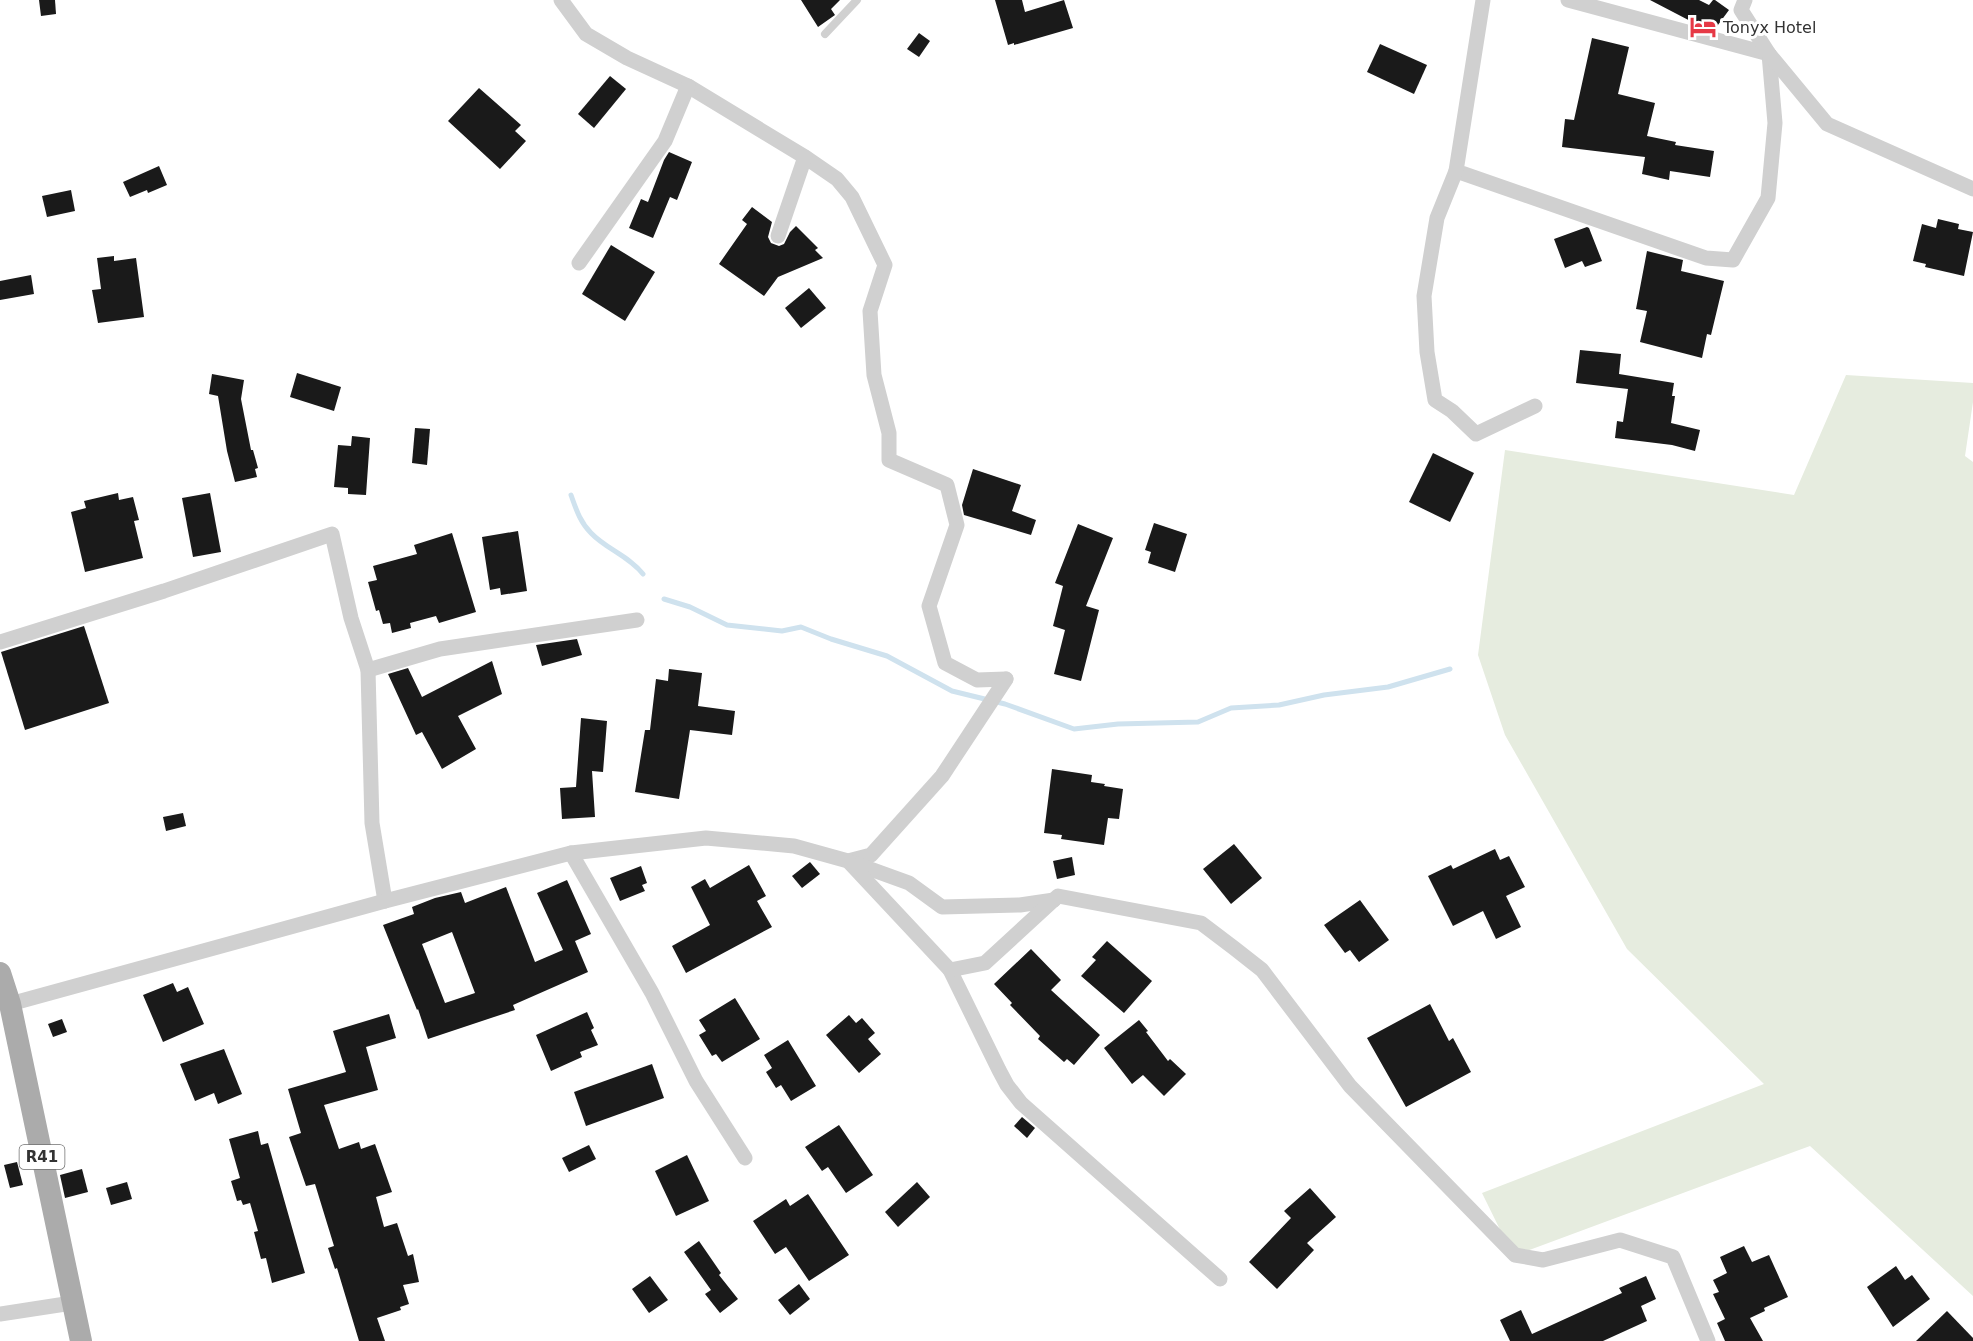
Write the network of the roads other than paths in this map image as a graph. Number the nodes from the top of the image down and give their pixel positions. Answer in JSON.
{"nodes":[{"id":1,"x":561,"y":0,"type":"edge"},
{"id":2,"x":857,"y":0,"type":"edge"},
{"id":3,"x":1483,"y":0,"type":"edge"},
{"id":4,"x":1568,"y":0,"type":"edge"},
{"id":5,"x":1745,"y":0,"type":"edge"},
{"id":6,"x":825,"y":34,"type":"dead end"},
{"id":7,"x":1769,"y":54,"type":"junction"},
{"id":8,"x":688,"y":86,"type":"junction"},
{"id":9,"x":805,"y":156,"type":"junction"},
{"id":10,"x":1456,"y":171,"type":"junction"},
{"id":11,"x":1973,"y":189,"type":"edge"},
{"id":12,"x":778,"y":236,"type":"dead end"},
{"id":13,"x":579,"y":263,"type":"dead end"},
{"id":14,"x":1535,"y":406,"type":"dead end"},
{"id":15,"x":637,"y":620,"type":"dead end"},
{"id":16,"x":0,"y":642,"type":"edge"},
{"id":17,"x":368,"y":670,"type":"junction"},
{"id":18,"x":571,"y":853,"type":"junction"},
{"id":19,"x":848,"y":861,"type":"junction"},
{"id":20,"x":1054,"y":900,"type":"junction"},
{"id":21,"x":385,"y":901,"type":"junction"},
{"id":22,"x":950,"y":970,"type":"junction"},
{"id":23,"x":0,"y":973,"type":"edge"},
{"id":24,"x":10,"y":1004,"type":"junction"},
{"id":25,"x":745,"y":1158,"type":"dead end"},
{"id":26,"x":1221,"y":1279,"type":"dead end"},
{"id":27,"x":72,"y":1303,"type":"junction"},
{"id":28,"x":0,"y":1314,"type":"edge"},
{"id":29,"x":81,"y":1341,"type":"edge"},
{"id":30,"x":1708,"y":1341,"type":"edge"}],
"edges":[{"from":1,"to":8,"type":"street"},
{"from":2,"to":6,"type":"lane"},
{"from":3,"to":10,"type":"street"},
{"from":4,"to":7,"type":"street"},
{"from":5,"to":7,"type":"street"},
{"from":7,"to":10,"type":"street"},
{"from":7,"to":11,"type":"street"},
{"from":8,"to":9,"type":"street"},
{"from":8,"to":13,"type":"street"},
{"from":9,"to":12,"type":"street"},
{"from":9,"to":19,"type":"street"},
{"from":10,"to":14,"type":"street"},
{"from":15,"to":17,"type":"street"},
{"from":16,"to":17,"type":"street"},
{"from":17,"to":21,"type":"street"},
{"from":18,"to":19,"type":"street"},
{"from":18,"to":21,"type":"street"},
{"from":18,"to":25,"type":"street"},
{"from":19,"to":20,"type":"street"},
{"from":19,"to":22,"type":"street"},
{"from":20,"to":22,"type":"street"},
{"from":20,"to":30,"type":"street"},
{"from":21,"to":24,"type":"street"},
{"from":22,"to":26,"type":"street"},
{"from":23,"to":24,"type":"main road","number":"R41"},
{"from":24,"to":27,"type":"main road","number":"R41"},
{"from":27,"to":28,"type":"street"},
{"from":27,"to":29,"type":"main road","number":"R41"}]}
